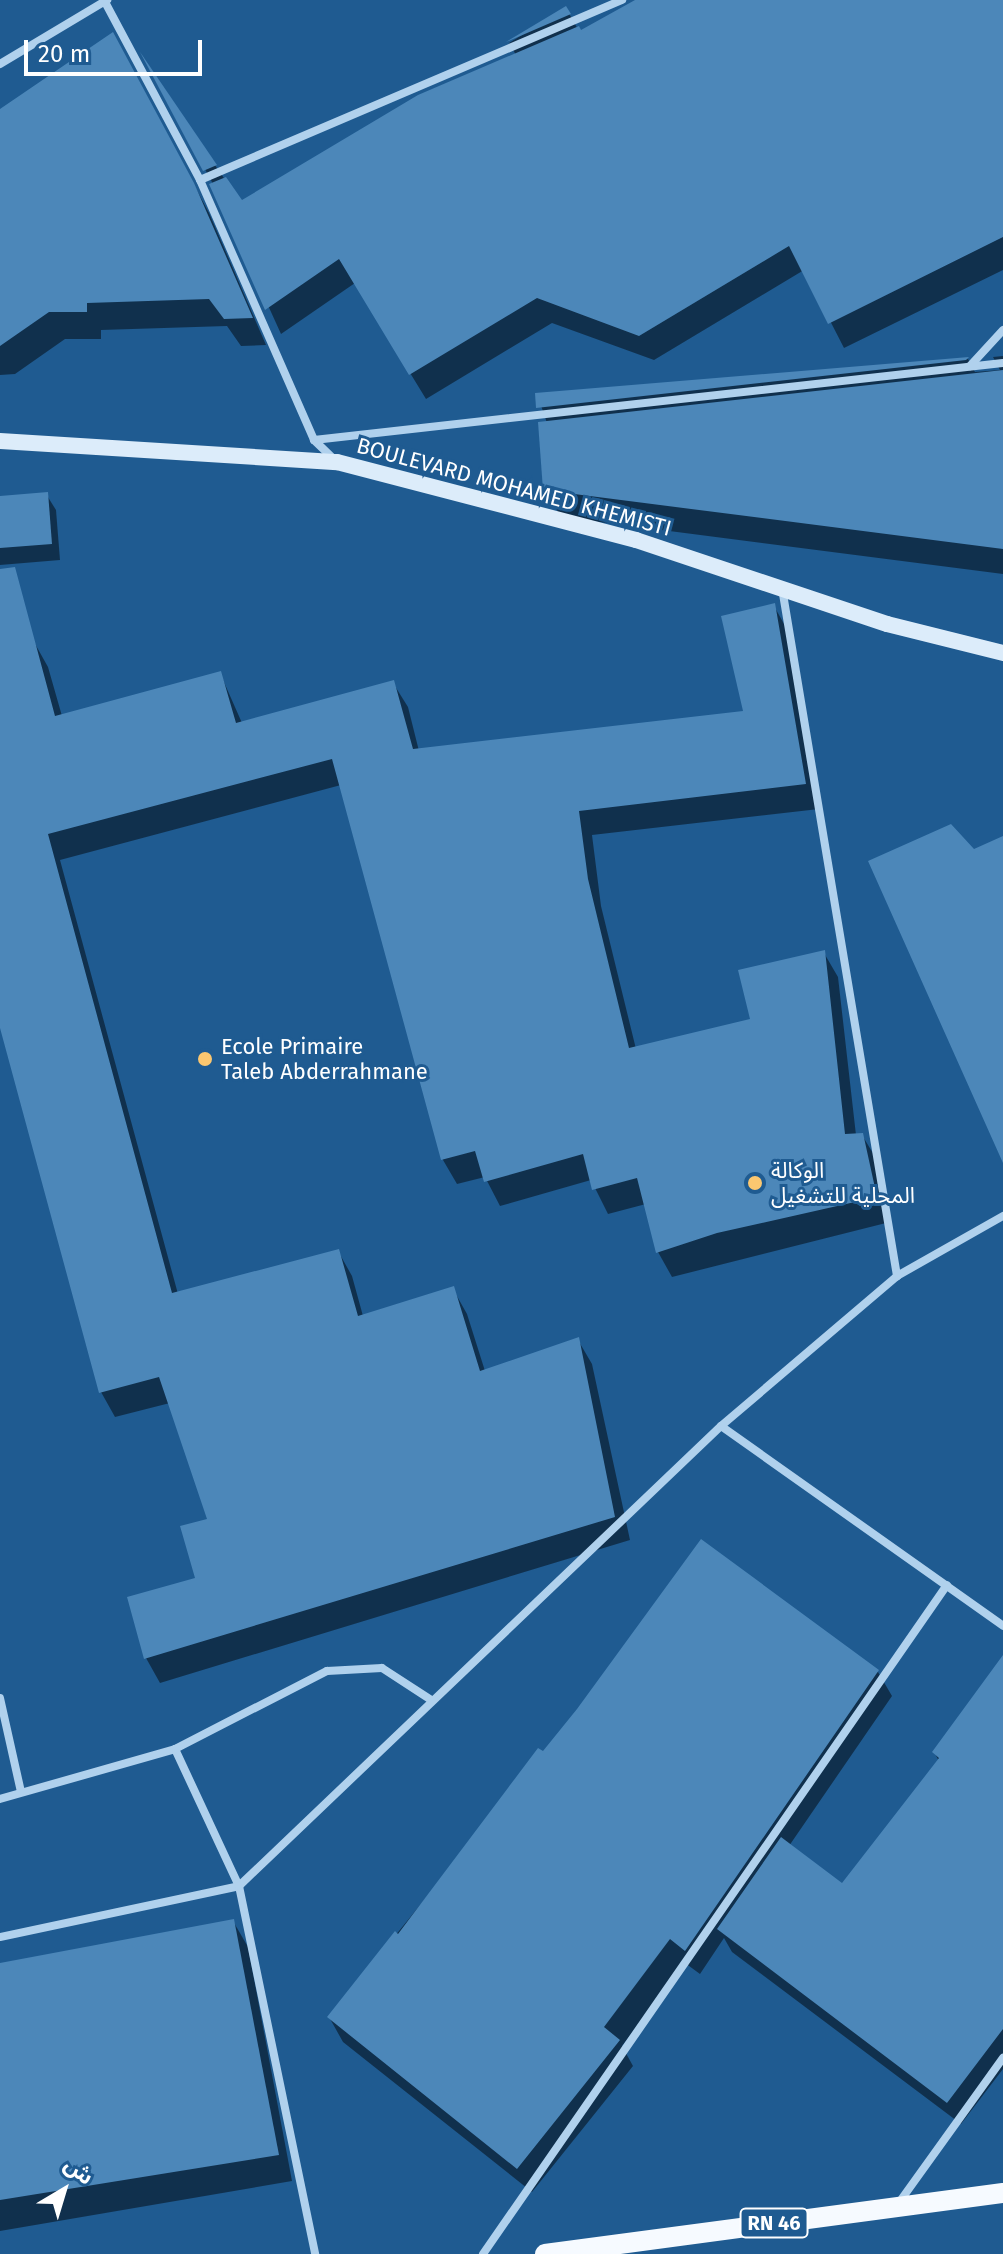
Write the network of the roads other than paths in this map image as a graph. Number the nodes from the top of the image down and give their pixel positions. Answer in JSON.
{"nodes":[{"id":1,"x":622,"y":0,"type":"edge"},
{"id":2,"x":106,"y":1,"type":"edge"},
{"id":3,"x":0,"y":64,"type":"edge"},
{"id":4,"x":200,"y":180,"type":"junction"},
{"id":5,"x":1003,"y":330,"type":"edge"},
{"id":6,"x":1003,"y":363,"type":"edge"},
{"id":7,"x":970,"y":366,"type":"junction"},
{"id":8,"x":314,"y":440,"type":"junction"},
{"id":9,"x":0,"y":441,"type":"edge"},
{"id":10,"x":337,"y":462,"type":"junction"},
{"id":11,"x":782,"y":587,"type":"junction"},
{"id":12,"x":1003,"y":653,"type":"edge"},
{"id":13,"x":1002,"y":1219,"type":"edge"},
{"id":14,"x":897,"y":1276,"type":"junction"},
{"id":15,"x":721,"y":1426,"type":"junction"},
{"id":16,"x":947,"y":1585,"type":"junction"},
{"id":17,"x":1003,"y":1626,"type":"edge"},
{"id":18,"x":0,"y":1698,"type":"edge"},
{"id":19,"x":431,"y":1700,"type":"junction"},
{"id":20,"x":175,"y":1749,"type":"junction"},
{"id":21,"x":21,"y":1792,"type":"junction"},
{"id":22,"x":0,"y":1799,"type":"edge"},
{"id":23,"x":239,"y":1886,"type":"junction"},
{"id":24,"x":0,"y":1937,"type":"edge"},
{"id":25,"x":1003,"y":2058,"type":"edge"},
{"id":26,"x":1003,"y":2193,"type":"edge"},
{"id":27,"x":897,"y":2206,"type":"junction"},
{"id":28,"x":315,"y":2254,"type":"edge"},
{"id":29,"x":483,"y":2254,"type":"edge"},
{"id":30,"x":545,"y":2254,"type":"edge"}],
"edges":[{"from":1,"to":4,"type":"street"},
{"from":2,"to":3,"type":"street"},
{"from":2,"to":4,"type":"street"},
{"from":4,"to":8,"type":"street"},
{"from":5,"to":7,"type":"street"},
{"from":6,"to":7,"type":"street"},
{"from":7,"to":8,"type":"street"},
{"from":8,"to":10,"type":"street"},
{"from":9,"to":10,"type":"main road","name":"BOULEVARD MOHAMED KHEMISTI"},
{"from":10,"to":11,"type":"main road","name":"BOULEVARD MOHAMED KHEMISTI"},
{"from":11,"to":12,"type":"main road","name":"BOULEVARD MOHAMED KHEMISTI"},
{"from":11,"to":14,"type":"street"},
{"from":13,"to":14,"type":"street"},
{"from":14,"to":15,"type":"street"},
{"from":15,"to":16,"type":"street"},
{"from":15,"to":19,"type":"street"},
{"from":16,"to":17,"type":"street"},
{"from":16,"to":29,"type":"street"},
{"from":18,"to":21,"type":"street"},
{"from":19,"to":20,"type":"street"},
{"from":19,"to":23,"type":"street"},
{"from":20,"to":21,"type":"street"},
{"from":20,"to":23,"type":"street"},
{"from":21,"to":22,"type":"street"},
{"from":23,"to":24,"type":"street"},
{"from":23,"to":28,"type":"street"},
{"from":25,"to":27,"type":"street"},
{"from":26,"to":27,"type":"main road","number":"RN 46"},
{"from":27,"to":30,"type":"main road","number":"RN 46"}]}
